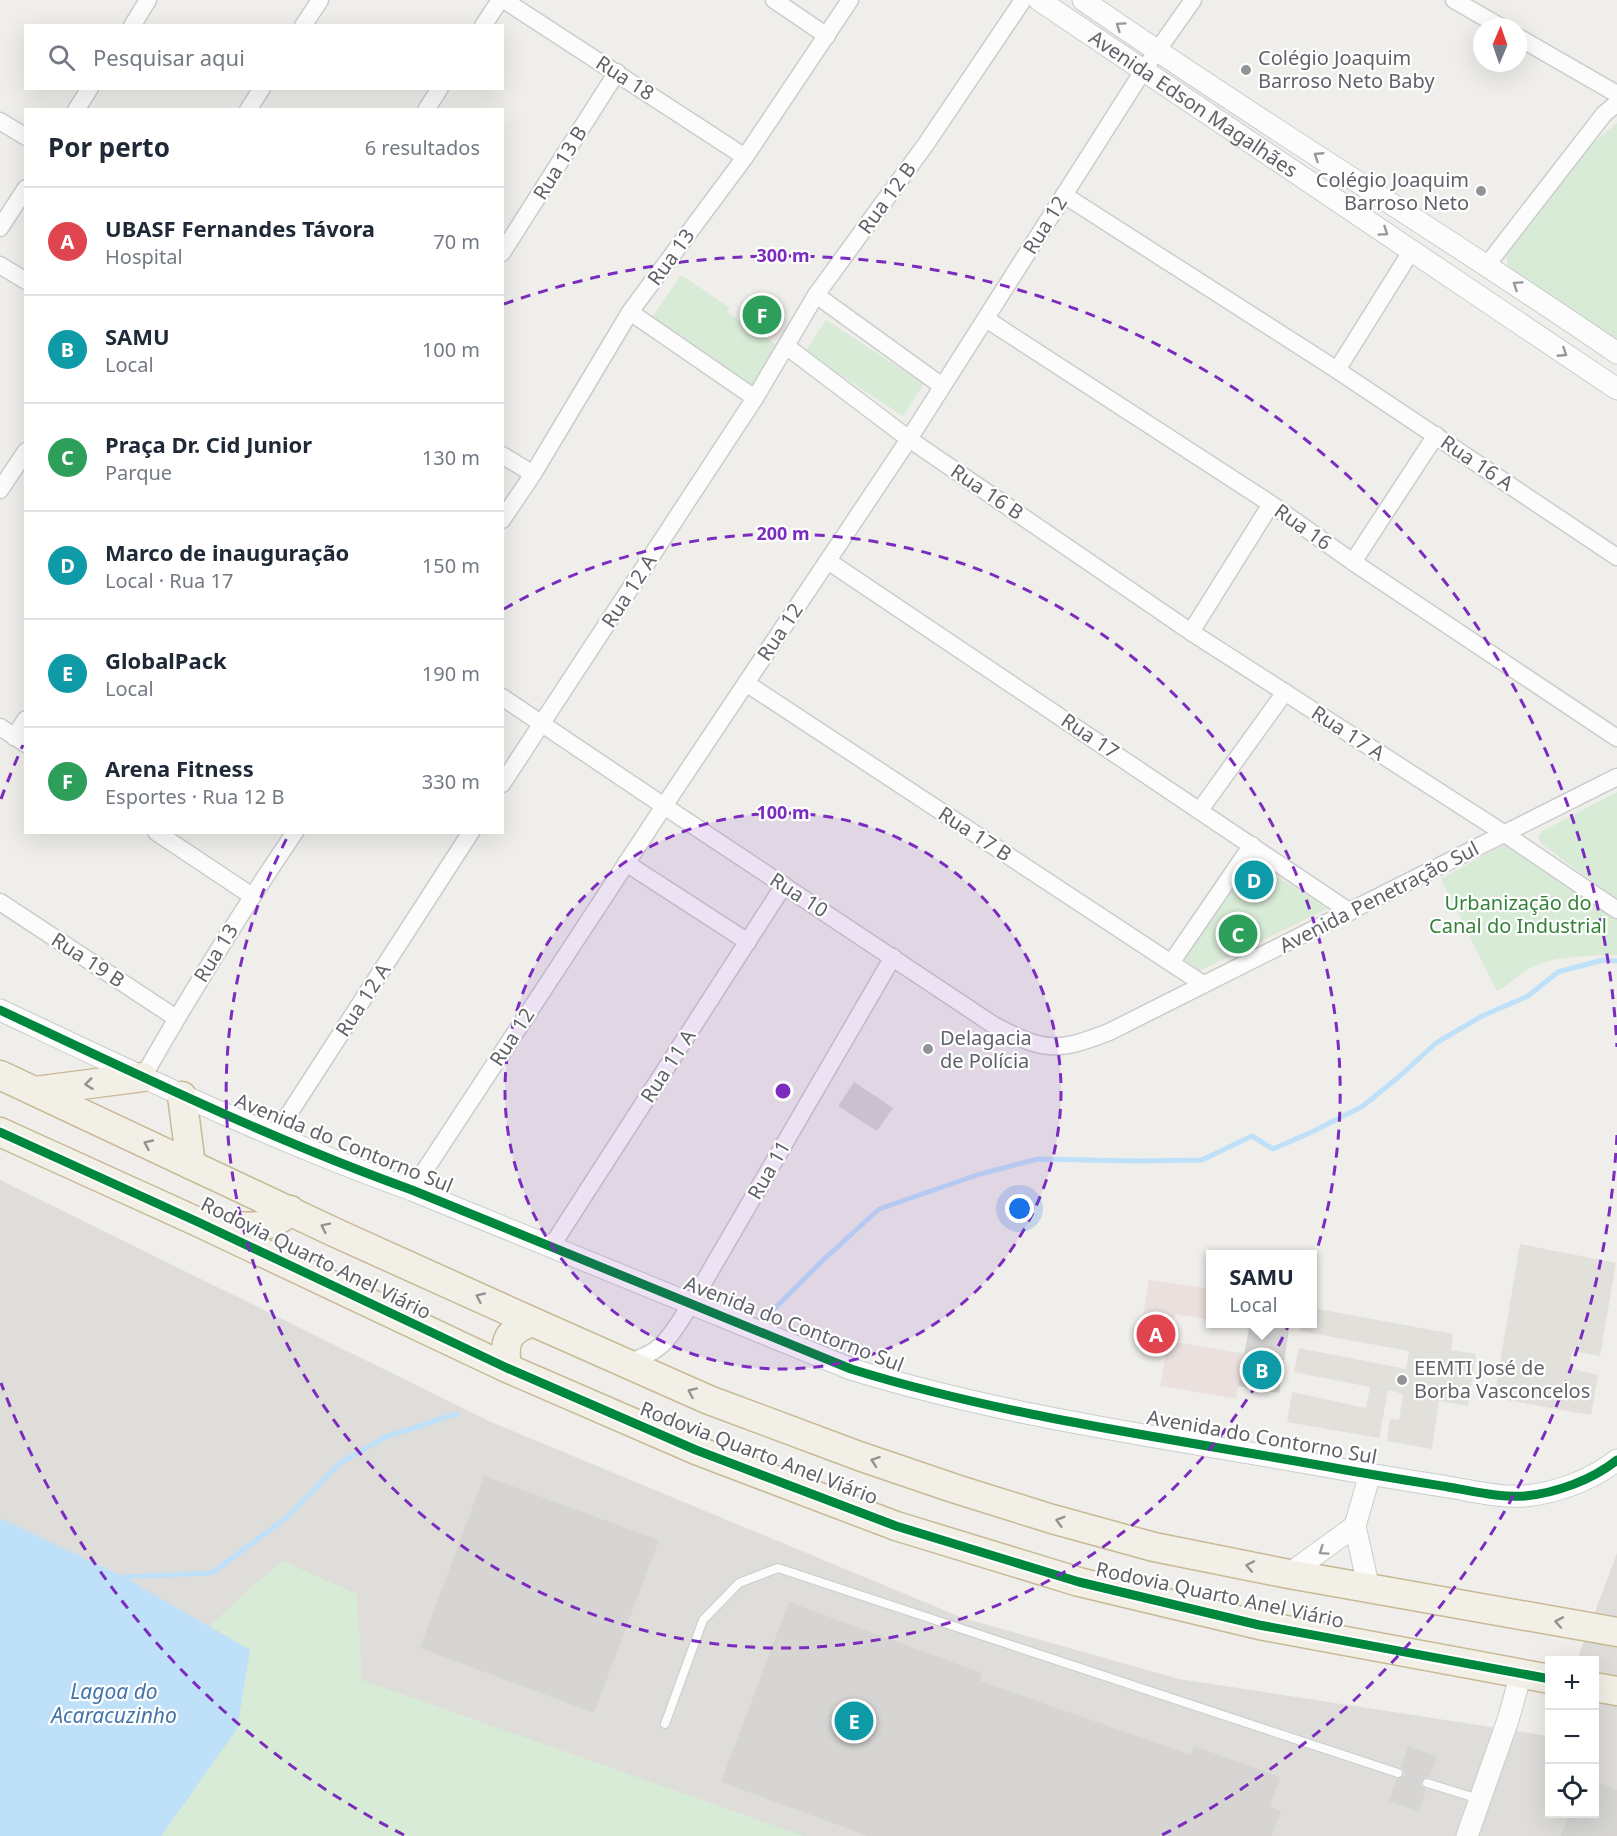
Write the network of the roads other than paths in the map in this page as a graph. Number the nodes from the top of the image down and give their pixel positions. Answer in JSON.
{"nodes":[{"id":1,"x":148,"y":0,"type":"edge"},
{"id":2,"x":320,"y":0,"type":"edge"},
{"id":3,"x":502,"y":0,"type":"edge"},
{"id":4,"x":774,"y":0,"type":"edge"},
{"id":5,"x":850,"y":0,"type":"edge"},
{"id":6,"x":1036,"y":0,"type":"edge"},
{"id":7,"x":1083,"y":0,"type":"edge"},
{"id":8,"x":1194,"y":0,"type":"edge"},
{"id":9,"x":1454,"y":0,"type":"edge"},
{"id":10,"x":1485,"y":18,"type":"edge"},
{"id":11,"x":133,"y":24,"type":"edge"},
{"id":12,"x":304,"y":24,"type":"edge"},
{"id":13,"x":484,"y":24,"type":"edge"},
{"id":14,"x":826,"y":36,"type":"junction"},
{"id":15,"x":1527,"y":42,"type":"edge"},
{"id":16,"x":1156,"y":51,"type":"junction"},
{"id":17,"x":1143,"y":71,"type":"junction"},
{"id":18,"x":617,"y":72,"type":"junction"},
{"id":19,"x":89,"y":90,"type":"edge"},
{"id":20,"x":261,"y":90,"type":"edge"},
{"id":21,"x":439,"y":90,"type":"edge"},
{"id":22,"x":1617,"y":94,"type":"edge"},
{"id":23,"x":1617,"y":103,"type":"edge"},
{"id":24,"x":77,"y":108,"type":"edge"},
{"id":25,"x":249,"y":108,"type":"edge"},
{"id":26,"x":427,"y":108,"type":"edge"},
{"id":27,"x":0,"y":121,"type":"edge"},
{"id":28,"x":24,"y":136,"type":"edge"},
{"id":29,"x":745,"y":157,"type":"junction"},
{"id":30,"x":24,"y":191,"type":"edge"},
{"id":31,"x":1064,"y":195,"type":"junction"},
{"id":32,"x":0,"y":228,"type":"edge"},
{"id":33,"x":504,"y":250,"type":"edge"},
{"id":34,"x":1412,"y":250,"type":"junction"},
{"id":35,"x":0,"y":265,"type":"edge"},
{"id":36,"x":1487,"y":265,"type":"junction"},
{"id":37,"x":24,"y":280,"type":"edge"},
{"id":38,"x":816,"y":295,"type":"junction"},
{"id":39,"x":1552,"y":309,"type":"junction"},
{"id":40,"x":630,"y":312,"type":"junction"},
{"id":41,"x":986,"y":319,"type":"junction"},
{"id":42,"x":1530,"y":332,"type":"junction"},
{"id":43,"x":786,"y":346,"type":"junction"},
{"id":44,"x":1617,"y":353,"type":"edge"},
{"id":45,"x":1337,"y":370,"type":"junction"},
{"id":46,"x":942,"y":386,"type":"junction"},
{"id":47,"x":1617,"y":389,"type":"edge"},
{"id":48,"x":755,"y":398,"type":"junction"},
{"id":49,"x":1436,"y":435,"type":"junction"},
{"id":50,"x":909,"y":439,"type":"junction"},
{"id":51,"x":24,"y":454,"type":"edge"},
{"id":52,"x":504,"y":456,"type":"edge"},
{"id":53,"x":533,"y":474,"type":"junction"},
{"id":54,"x":0,"y":490,"type":"edge"},
{"id":55,"x":1271,"y":504,"type":"junction"},
{"id":56,"x":504,"y":517,"type":"edge"},
{"id":57,"x":1617,"y":557,"type":"edge"},
{"id":58,"x":828,"y":561,"type":"junction"},
{"id":59,"x":1353,"y":562,"type":"junction"},
{"id":60,"x":1191,"y":632,"type":"junction"},
{"id":61,"x":746,"y":683,"type":"junction"},
{"id":62,"x":1285,"y":693,"type":"junction"},
{"id":63,"x":504,"y":698,"type":"edge"},
{"id":64,"x":24,"y":722,"type":"edge"},
{"id":65,"x":542,"y":724,"type":"junction"},
{"id":66,"x":13,"y":736,"type":"edge"},
{"id":67,"x":1617,"y":738,"type":"edge"},
{"id":68,"x":1617,"y":777,"type":"edge"},
{"id":69,"x":504,"y":781,"type":"edge"},
{"id":70,"x":663,"y":806,"type":"junction"},
{"id":71,"x":1200,"y":810,"type":"junction"},
{"id":72,"x":159,"y":834,"type":"edge"},
{"id":73,"x":295,"y":834,"type":"edge"},
{"id":74,"x":470,"y":834,"type":"edge"},
{"id":75,"x":1505,"y":834,"type":"junction"},
{"id":76,"x":1252,"y":845,"type":"junction"},
{"id":77,"x":626,"y":863,"type":"junction"},
{"id":78,"x":784,"y":885,"type":"junction"},
{"id":79,"x":252,"y":896,"type":"junction"},
{"id":80,"x":0,"y":902,"type":"edge"},
{"id":81,"x":1617,"y":910,"type":"edge"},
{"id":82,"x":1350,"y":912,"type":"junction"},
{"id":83,"x":748,"y":942,"type":"junction"},
{"id":84,"x":893,"y":957,"type":"junction"},
{"id":85,"x":1171,"y":963,"type":"junction"},
{"id":86,"x":1203,"y":984,"type":"junction"},
{"id":87,"x":0,"y":1010,"type":"edge"},
{"id":88,"x":176,"y":1018,"type":"junction"},
{"id":89,"x":1109,"y":1032,"type":"joint"},
{"id":90,"x":0,"y":1075,"type":"edge"},
{"id":91,"x":143,"y":1077,"type":"junction"},
{"id":92,"x":35,"y":1091,"type":"junction"},
{"id":93,"x":182,"y":1096,"type":"junction"},
{"id":94,"x":0,"y":1132,"type":"edge"},
{"id":95,"x":274,"y":1137,"type":"junction"},
{"id":96,"x":191,"y":1165,"type":"junction"},
{"id":97,"x":412,"y":1190,"type":"junction"},
{"id":98,"x":290,"y":1210,"type":"junction"},
{"id":99,"x":198,"y":1221,"type":"junction"},
{"id":100,"x":551,"y":1247,"type":"junction"},
{"id":101,"x":691,"y":1304,"type":"junction"},
{"id":102,"x":533,"y":1322,"type":"junction"},
{"id":103,"x":626,"y":1363,"type":"junction"},
{"id":104,"x":507,"y":1368,"type":"junction"},
{"id":105,"x":1617,"y":1442,"type":"edge"},
{"id":106,"x":1617,"y":1460,"type":"edge"},
{"id":107,"x":1595,"y":1473,"type":"junction"},
{"id":108,"x":1370,"y":1474,"type":"junction"},
{"id":109,"x":1355,"y":1526,"type":"junction"},
{"id":110,"x":1289,"y":1574,"type":"junction"},
{"id":111,"x":1369,"y":1588,"type":"junction"},
{"id":112,"x":1617,"y":1632,"type":"edge"},
{"id":113,"x":1521,"y":1674,"type":"junction"},
{"id":114,"x":1545,"y":1678,"type":"edge"},
{"id":115,"x":1599,"y":1688,"type":"edge"},
{"id":116,"x":1617,"y":1691,"type":"edge"},
{"id":117,"x":665,"y":1724,"type":"dead end"},
{"id":118,"x":1398,"y":1773,"type":"dead end"},
{"id":119,"x":1428,"y":1783,"type":"dead end"},
{"id":120,"x":1480,"y":1799,"type":"junction"},
{"id":121,"x":1467,"y":1836,"type":"edge"}],
"edges":[{"from":1,"to":11,"type":"street"},
{"from":2,"to":12,"type":"street"},
{"from":3,"to":13,"type":"street"},
{"from":3,"to":18,"type":"street","name":"Rua 18"},
{"from":4,"to":14,"type":"street"},
{"from":5,"to":14,"type":"street","name":"Rua 13"},
{"from":6,"to":17,"type":"street","name":"Avenida Edson Magalhães"},
{"from":6,"to":38,"type":"street","name":"Rua 12 B"},
{"from":16,"to":7,"type":"street","name":"Avenida Edson Magalhães","one_way":true},
{"from":8,"to":16,"type":"street","name":"Rua 12"},
{"from":9,"to":10,"type":"street"},
{"from":14,"to":29,"type":"street","name":"Rua 13"},
{"from":15,"to":22,"type":"street"},
{"from":16,"to":17,"type":"street","name":"Rua 12"},
{"from":36,"to":16,"type":"street","name":"Avenida Edson Magalhães","one_way":true},
{"from":17,"to":31,"type":"street","name":"Rua 12"},
{"from":17,"to":34,"type":"street","name":"Avenida Edson Magalhães","one_way":true},
{"from":18,"to":29,"type":"street","name":"Rua 18"},
{"from":18,"to":33,"type":"street","name":"Rua 13 B"},
{"from":19,"to":24,"type":"street"},
{"from":20,"to":25,"type":"street"},
{"from":21,"to":26,"type":"street"},
{"from":23,"to":36,"type":"street"},
{"from":27,"to":28,"type":"street"},
{"from":29,"to":40,"type":"street","name":"Rua 13"},
{"from":30,"to":32,"type":"street"},
{"from":31,"to":41,"type":"street","name":"Rua 12"},
{"from":31,"to":45,"type":"street"},
{"from":34,"to":42,"type":"street","name":"Avenida Edson Magalhães"},
{"from":34,"to":45,"type":"street"},
{"from":35,"to":37,"type":"street"},
{"from":39,"to":36,"type":"street","name":"Avenida Edson Magalhães","one_way":true},
{"from":38,"to":43,"type":"street","name":"Rua 12 B"},
{"from":38,"to":46,"type":"street"},
{"from":39,"to":42,"type":"street"},
{"from":39,"to":44,"type":"street","name":"Avenida Edson Magalhães"},
{"from":40,"to":48,"type":"street"},
{"from":40,"to":53,"type":"street","name":"Rua 13"},
{"from":41,"to":46,"type":"street","name":"Rua 12"},
{"from":41,"to":55,"type":"street","name":"Rua 16"},
{"from":42,"to":47,"type":"street","name":"Avenida Edson Magalhães","one_way":true},
{"from":43,"to":48,"type":"street","name":"Rua 12 B"},
{"from":43,"to":50,"type":"street","name":"Rua 16 B"},
{"from":45,"to":49,"type":"street","name":"Rua 16 A"},
{"from":46,"to":50,"type":"street","name":"Rua 12"},
{"from":48,"to":65,"type":"street","name":"Rua 12 A"},
{"from":49,"to":57,"type":"street","name":"Rua 16 A"},
{"from":49,"to":59,"type":"street"},
{"from":50,"to":58,"type":"street","name":"Rua 12"},
{"from":50,"to":60,"type":"street","name":"Rua 16 B"},
{"from":51,"to":54,"type":"street"},
{"from":52,"to":53,"type":"street"},
{"from":53,"to":56,"type":"street","name":"Rua 13"},
{"from":55,"to":59,"type":"street","name":"Rua 16"},
{"from":55,"to":60,"type":"street"},
{"from":58,"to":61,"type":"street","name":"Rua 12"},
{"from":58,"to":71,"type":"street","name":"Rua 17"},
{"from":59,"to":67,"type":"street","name":"Rua 16"},
{"from":60,"to":62,"type":"street","name":"Rua 17 A"},
{"from":61,"to":70,"type":"street","name":"Rua 12"},
{"from":61,"to":85,"type":"street","name":"Rua 17 B"},
{"from":62,"to":71,"type":"street"},
{"from":62,"to":75,"type":"street","name":"Rua 17 A"},
{"from":63,"to":65,"type":"street","name":"Rua 10"},
{"from":64,"to":66,"type":"street"},
{"from":65,"to":69,"type":"street","name":"Rua 12 A"},
{"from":65,"to":70,"type":"street","name":"Rua 10"},
{"from":68,"to":75,"type":"street","name":"Avenida Penetração Sul"},
{"from":70,"to":77,"type":"street","name":"Rua 12"},
{"from":70,"to":78,"type":"street","name":"Rua 10"},
{"from":71,"to":76,"type":"street","name":"Rua 17"},
{"from":72,"to":79,"type":"street"},
{"from":73,"to":79,"type":"street","name":"Rua 13"},
{"from":74,"to":95,"type":"street","name":"Rua 12 A"},
{"from":75,"to":81,"type":"street","name":"Rua 17 A"},
{"from":75,"to":82,"type":"street","name":"Avenida Penetração Sul"},
{"from":76,"to":82,"type":"street","name":"Rua 17"},
{"from":76,"to":85,"type":"street"},
{"from":77,"to":83,"type":"street"},
{"from":77,"to":97,"type":"street","name":"Rua 12"},
{"from":78,"to":83,"type":"street","name":"Rua 11 A"},
{"from":78,"to":84,"type":"street","name":"Rua 10"},
{"from":79,"to":88,"type":"street","name":"Rua 13"},
{"from":80,"to":88,"type":"street","name":"Rua 19 B"},
{"from":82,"to":86,"type":"street","name":"Avenida Penetração Sul"},
{"from":83,"to":100,"type":"street","name":"Rua 11 A"},
{"from":84,"to":89,"type":"street","name":"Rua 10"},
{"from":84,"to":101,"type":"street","name":"Rua 11"},
{"from":85,"to":86,"type":"street","name":"Rua 17 B"},
{"from":86,"to":89,"type":"street","name":"Avenida Penetração Sul"},
{"from":87,"to":91,"type":"street","name":"Avenida do Contorno Sul"},
{"from":88,"to":91,"type":"street","name":"Rua 13"},
{"from":90,"to":92,"type":"highway","name":"Rodovia Quarto Anel Viário"},
{"from":91,"to":92,"type":"highway","one_way":true},
{"from":91,"to":93,"type":"street","name":"Avenida do Contorno Sul"},
{"from":96,"to":92,"type":"highway","name":"Rodovia Quarto Anel Viário","one_way":true},
{"from":93,"to":95,"type":"street","name":"Avenida do Contorno Sul"},
{"from":93,"to":96,"type":"highway"},
{"from":94,"to":99,"type":"highway","name":"Rodovia Quarto Anel Viário"},
{"from":95,"to":97,"type":"street","name":"Avenida do Contorno Sul"},
{"from":96,"to":98,"type":"highway","name":"Rodovia Quarto Anel Viário"},
{"from":97,"to":100,"type":"street","name":"Avenida do Contorno Sul"},
{"from":98,"to":99,"type":"highway"},
{"from":102,"to":98,"type":"highway","name":"Rodovia Quarto Anel Viário","one_way":true},
{"from":99,"to":104,"type":"highway","name":"Rodovia Quarto Anel Viário"},
{"from":100,"to":101,"type":"street","name":"Avenida do Contorno Sul"},
{"from":101,"to":103,"type":"street","name":"Rua 11"},
{"from":101,"to":108,"type":"street","name":"Avenida do Contorno Sul"},
{"from":102,"to":103,"type":"highway","name":"Rodovia Quarto Anel Viário"},
{"from":102,"to":104,"type":"highway"},
{"from":110,"to":103,"type":"highway","name":"Rodovia Quarto Anel Viário","one_way":true},
{"from":104,"to":113,"type":"highway","name":"Rodovia Quarto Anel Viário"},
{"from":105,"to":107,"type":"street"},
{"from":106,"to":107,"type":"street","name":"Avenida do Contorno Sul"},
{"from":107,"to":108,"type":"street","name":"Avenida do Contorno Sul"},
{"from":108,"to":109,"type":"street"},
{"from":109,"to":110,"type":"street","one_way":true},
{"from":109,"to":111,"type":"street"},
{"from":110,"to":111,"type":"highway","name":"Rodovia Quarto Anel Viário"},
{"from":112,"to":111,"type":"highway","name":"Rodovia Quarto Anel Viário","one_way":true},
{"from":113,"to":114,"type":"highway","name":"Rodovia Quarto Anel Viário"},
{"from":113,"to":120,"type":"street"},
{"from":115,"to":116,"type":"highway"},
{"from":117,"to":118,"type":"lane"},
{"from":119,"to":120,"type":"lane"},
{"from":120,"to":121,"type":"street"}]}
